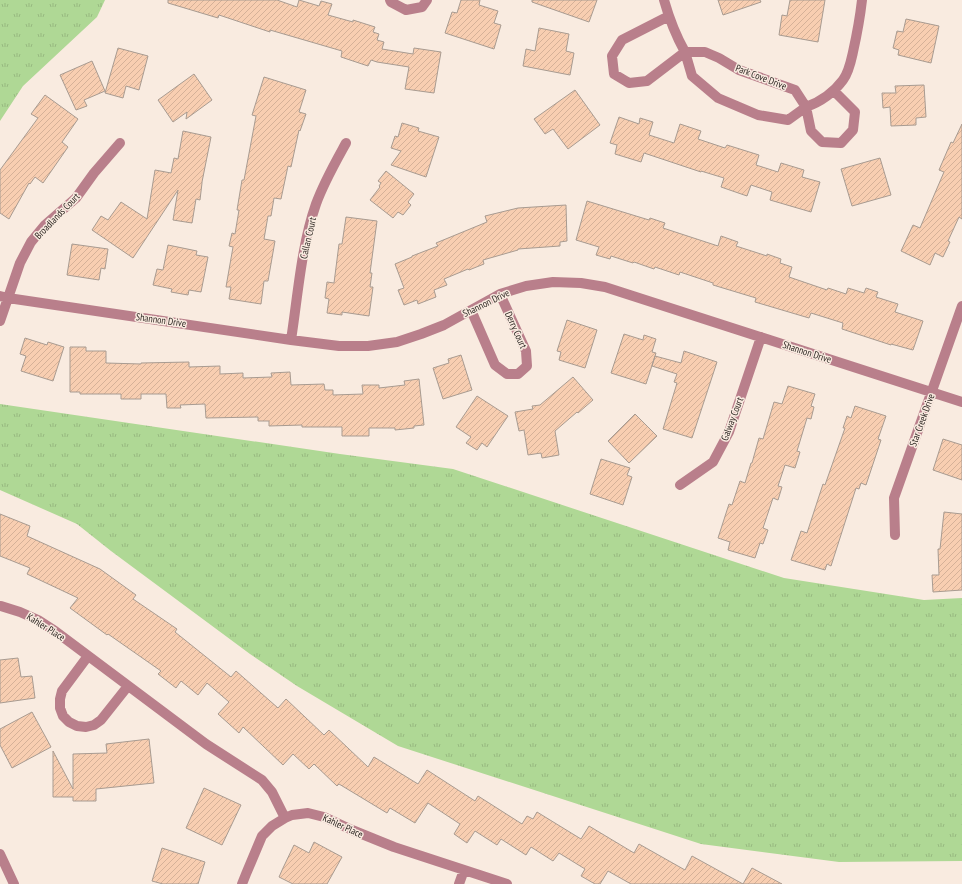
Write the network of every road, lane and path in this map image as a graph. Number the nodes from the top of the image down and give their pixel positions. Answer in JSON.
{"nodes":[{"id":1,"x":390,"y":0,"type":"edge"},
{"id":2,"x":427,"y":0,"type":"edge"},
{"id":3,"x":664,"y":0,"type":"edge"},
{"id":4,"x":862,"y":0,"type":"edge"},
{"id":5,"x":669,"y":16,"type":"junction"},
{"id":6,"x":685,"y":52,"type":"junction"},
{"id":7,"x":834,"y":91,"type":"junction"},
{"id":8,"x":806,"y":107,"type":"junction"},
{"id":9,"x":120,"y":143,"type":"dead end"},
{"id":10,"x":346,"y":143,"type":"dead end"},
{"id":11,"x":500,"y":294,"type":"junction"},
{"id":12,"x":4,"y":296,"type":"edge"},
{"id":13,"x":962,"y":306,"type":"edge"},
{"id":14,"x":471,"y":310,"type":"junction"},
{"id":15,"x":0,"y":321,"type":"edge"},
{"id":16,"x":761,"y":337,"type":"junction"},
{"id":17,"x":291,"y":340,"type":"junction"},
{"id":18,"x":931,"y":392,"type":"junction"},
{"id":19,"x":962,"y":402,"type":"edge"},
{"id":20,"x":680,"y":485,"type":"dead end"},
{"id":21,"x":895,"y":535,"type":"dead end"},
{"id":22,"x":0,"y":605,"type":"edge"},
{"id":23,"x":88,"y":656,"type":"junction"},
{"id":24,"x":128,"y":686,"type":"junction"},
{"id":25,"x":285,"y":818,"type":"junction"},
{"id":26,"x":0,"y":854,"type":"edge"},
{"id":27,"x":464,"y":870,"type":"junction"},
{"id":28,"x":14,"y":884,"type":"edge"},
{"id":29,"x":242,"y":884,"type":"edge"},
{"id":30,"x":459,"y":884,"type":"edge"},
{"id":31,"x":508,"y":884,"type":"edge"}],
"edges":[{"from":1,"to":2,"type":"street"},
{"from":3,"to":5,"type":"street"},
{"from":4,"to":7,"type":"street"},
{"from":5,"to":6,"type":"street"},
{"from":5,"to":6,"type":"street"},
{"from":6,"to":8,"type":"street","name":"Park Cove Drive"},
{"from":6,"to":8,"type":"street"},
{"from":7,"to":8,"type":"street"},
{"from":7,"to":8,"type":"street","name":"Park Cove Drive"},
{"from":9,"to":12,"type":"street","name":"Broadlands Court"},
{"from":10,"to":17,"type":"street","name":"Callan Court"},
{"from":11,"to":14,"type":"street","name":"Shannon Drive"},
{"from":11,"to":14,"type":"street","name":"Derry Court"},
{"from":11,"to":16,"type":"street","name":"Shannon Drive"},
{"from":12,"to":15,"type":"street","name":"Broadlands Court"},
{"from":12,"to":17,"type":"street","name":"Shannon Drive"},
{"from":13,"to":18,"type":"street","name":"Star Creek Drive"},
{"from":14,"to":17,"type":"street","name":"Shannon Drive"},
{"from":16,"to":18,"type":"street","name":"Shannon Drive"},
{"from":16,"to":20,"type":"street","name":"Galway Court"},
{"from":18,"to":19,"type":"street","name":"Shannon Drive"},
{"from":18,"to":21,"type":"street","name":"Star Creek Drive"},
{"from":22,"to":23,"type":"street","name":"Kahler Place"},
{"from":23,"to":24,"type":"street","name":"Kahler Place"},
{"from":23,"to":24,"type":"street"},
{"from":24,"to":25,"type":"street","name":"Kahler Place"},
{"from":25,"to":27,"type":"street","name":"Kahler Place"},
{"from":25,"to":29,"type":"street"},
{"from":26,"to":28,"type":"street"},
{"from":27,"to":30,"type":"street"},
{"from":27,"to":31,"type":"street","name":"Kahler Place"}]}
